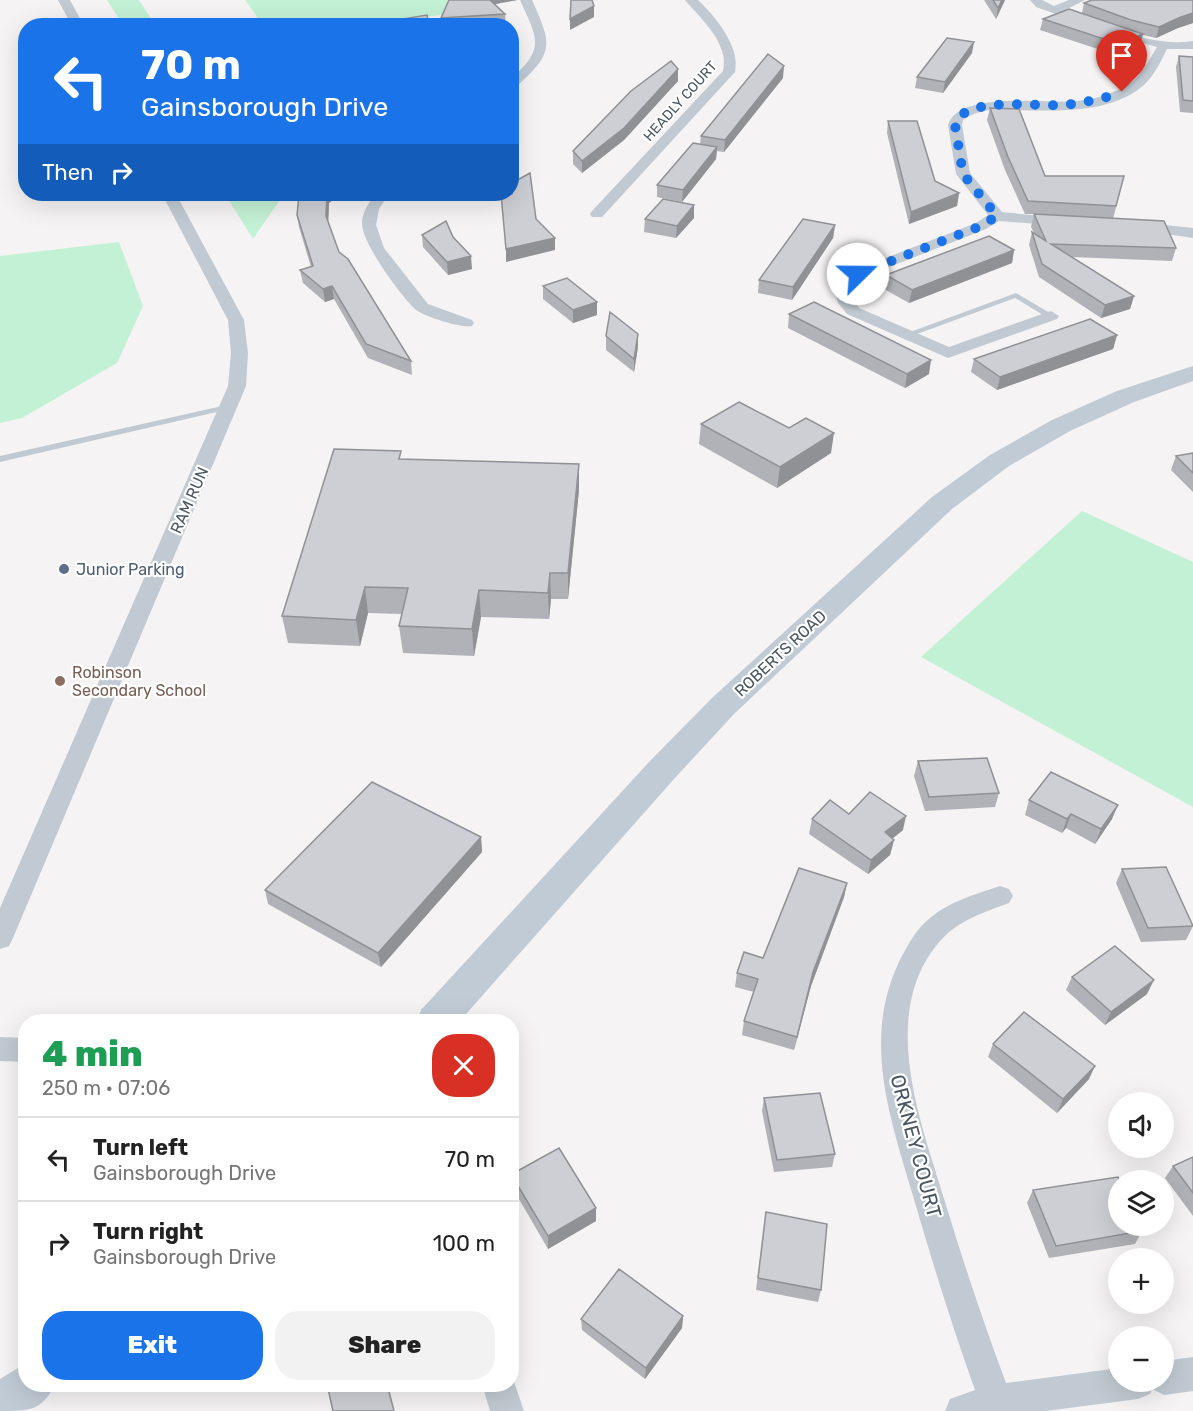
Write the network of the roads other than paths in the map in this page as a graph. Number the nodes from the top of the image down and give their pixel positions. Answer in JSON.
{"nodes":[{"id":1,"x":64,"y":0,"type":"edge"},
{"id":2,"x":526,"y":0,"type":"edge"},
{"id":3,"x":691,"y":0,"type":"edge"},
{"id":4,"x":1036,"y":0,"type":"edge"},
{"id":5,"x":1079,"y":0,"type":"edge"},
{"id":6,"x":1054,"y":10,"type":"junction"},
{"id":7,"x":74,"y":18,"type":"edge"},
{"id":8,"x":1163,"y":46,"type":"junction"},
{"id":9,"x":1191,"y":47,"type":"edge"},
{"id":10,"x":519,"y":78,"type":"edge"},
{"id":11,"x":173,"y":201,"type":"edge"},
{"id":12,"x":377,"y":201,"type":"edge"},
{"id":13,"x":597,"y":214,"type":"dead end"},
{"id":14,"x":997,"y":216,"type":"junction"},
{"id":15,"x":1080,"y":223,"type":"edge"},
{"id":16,"x":1127,"y":226,"type":"edge"},
{"id":17,"x":1193,"y":233,"type":"edge"},
{"id":18,"x":1051,"y":316,"type":"joint"},
{"id":19,"x":466,"y":323,"type":"dead end"},
{"id":20,"x":906,"y":334,"type":"junction"},
{"id":21,"x":1193,"y":373,"type":"edge"},
{"id":22,"x":231,"y":406,"type":"junction"},
{"id":23,"x":0,"y":459,"type":"edge"},
{"id":24,"x":999,"y":896,"type":"dead end"},
{"id":25,"x":0,"y":938,"type":"edge"},
{"id":26,"x":442,"y":1014,"type":"edge"},
{"id":27,"x":0,"y":1049,"type":"edge"},
{"id":28,"x":18,"y":1050,"type":"edge"},
{"id":29,"x":1193,"y":1374,"type":"edge"},
{"id":30,"x":1174,"y":1377,"type":"edge"},
{"id":31,"x":1108,"y":1386,"type":"edge"},
{"id":32,"x":21,"y":1392,"type":"edge"},
{"id":33,"x":501,"y":1392,"type":"edge"},
{"id":34,"x":996,"y":1401,"type":"junction"},
{"id":35,"x":0,"y":1408,"type":"edge"},
{"id":36,"x":507,"y":1411,"type":"edge"},
{"id":37,"x":962,"y":1411,"type":"edge"}],
"edges":[{"from":1,"to":7,"type":"street"},
{"from":2,"to":10,"type":"street"},
{"from":3,"to":13,"type":"street","name":"HEADLY COURT"},
{"from":4,"to":6,"type":"street"},
{"from":5,"to":6,"type":"street"},
{"from":6,"to":8,"type":"street"},
{"from":8,"to":9,"type":"street"},
{"from":8,"to":14,"type":"street"},
{"from":11,"to":22,"type":"street","name":"RAM RUN"},
{"from":12,"to":19,"type":"street"},
{"from":14,"to":15,"type":"street"},
{"from":14,"to":20,"type":"street"},
{"from":16,"to":17,"type":"street"},
{"from":18,"to":20,"type":"street"},
{"from":18,"to":20,"type":"lane"},
{"from":21,"to":26,"type":"main road","name":"ROBERTS ROAD"},
{"from":22,"to":23,"type":"lane"},
{"from":22,"to":25,"type":"street","name":"RAM RUN"},
{"from":24,"to":34,"type":"street","name":"ORKNEY COURT"},
{"from":27,"to":28,"type":"street"},
{"from":29,"to":30,"type":"street"},
{"from":31,"to":34,"type":"street"},
{"from":32,"to":35,"type":"main road"},
{"from":33,"to":36,"type":"street"},
{"from":34,"to":37,"type":"street"}]}
